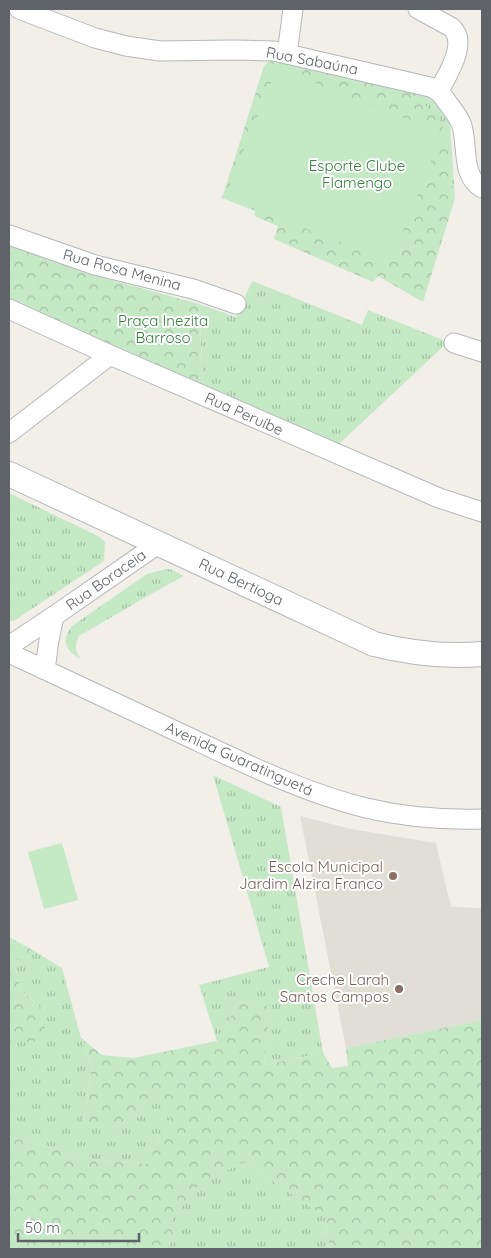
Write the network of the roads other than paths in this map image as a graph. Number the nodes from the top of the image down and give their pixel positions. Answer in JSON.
{"nodes":[{"id":1,"x":18,"y":9,"type":"edge"},
{"id":2,"x":293,"y":9,"type":"edge"},
{"id":3,"x":418,"y":9,"type":"edge"},
{"id":4,"x":287,"y":54,"type":"junction"},
{"id":5,"x":439,"y":91,"type":"junction"},
{"id":6,"x":482,"y":188,"type":"edge"},
{"id":7,"x":9,"y":235,"type":"edge"},
{"id":8,"x":236,"y":304,"type":"dead end"},
{"id":9,"x":9,"y":309,"type":"edge"},
{"id":10,"x":454,"y":342,"type":"dead end"},
{"id":11,"x":482,"y":352,"type":"edge"},
{"id":12,"x":110,"y":355,"type":"junction"},
{"id":13,"x":9,"y":433,"type":"edge"},
{"id":14,"x":9,"y":474,"type":"edge"},
{"id":15,"x":482,"y":512,"type":"edge"},
{"id":16,"x":158,"y":544,"type":"junction"},
{"id":17,"x":54,"y":616,"type":"junction"},
{"id":18,"x":9,"y":646,"type":"edge"},
{"id":19,"x":9,"y":653,"type":"edge"},
{"id":20,"x":482,"y":654,"type":"edge"},
{"id":21,"x":45,"y":670,"type":"junction"},
{"id":22,"x":482,"y":819,"type":"edge"}],
"edges":[{"from":1,"to":4,"type":"street","name":"Rua Sabaúna"},
{"from":2,"to":4,"type":"street"},
{"from":3,"to":5,"type":"street"},
{"from":4,"to":5,"type":"street","name":"Rua Sabaúna"},
{"from":5,"to":6,"type":"street"},
{"from":7,"to":8,"type":"street","name":"Rua Rosa Menina"},
{"from":9,"to":12,"type":"street","name":"Rua Peruíbe"},
{"from":10,"to":11,"type":"street"},
{"from":12,"to":13,"type":"street"},
{"from":12,"to":15,"type":"street","name":"Rua Peruíbe"},
{"from":14,"to":16,"type":"street","name":"Rua Bertioga"},
{"from":16,"to":17,"type":"street","name":"Rua Boraceia"},
{"from":16,"to":20,"type":"street","name":"Rua Bertioga"},
{"from":17,"to":18,"type":"street","name":"Rua Boraceia"},
{"from":17,"to":21,"type":"street","name":"Rua Boraceia"},
{"from":19,"to":21,"type":"street","name":"Avenida Guaratinguetá"},
{"from":21,"to":22,"type":"street","name":"Avenida Guaratinguetá"}]}
